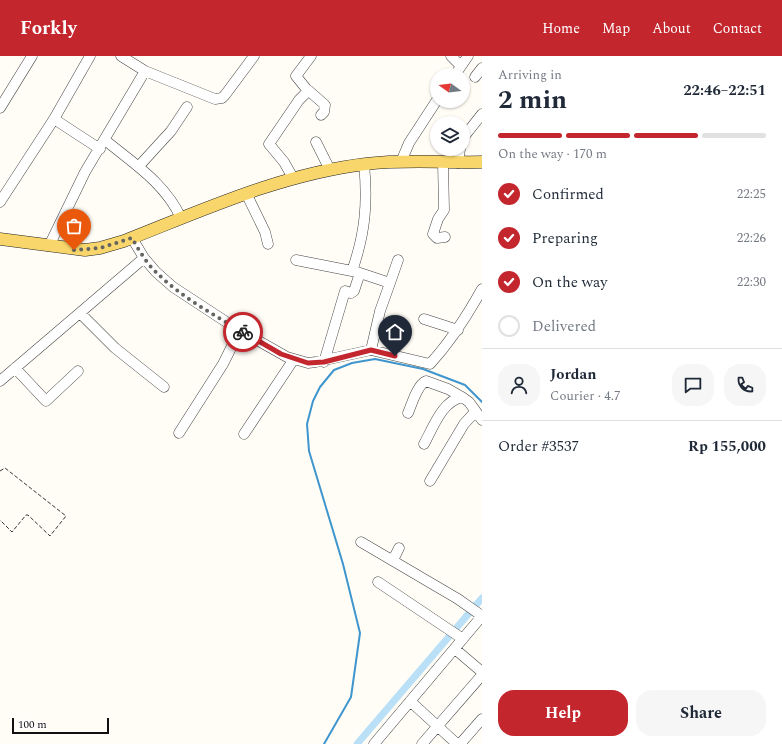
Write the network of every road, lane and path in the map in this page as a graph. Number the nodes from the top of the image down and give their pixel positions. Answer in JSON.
{"nodes":[{"id":1,"x":32,"y":56,"type":"edge"},
{"id":2,"x":90,"y":56,"type":"edge"},
{"id":3,"x":121,"y":56,"type":"edge"},
{"id":4,"x":254,"y":56,"type":"edge"},
{"id":5,"x":311,"y":56,"type":"edge"},
{"id":6,"x":451,"y":56,"type":"edge"},
{"id":7,"x":468,"y":56,"type":"edge"},
{"id":8,"x":461,"y":66,"type":"joint"},
{"id":9,"x":482,"y":68,"type":"edge"},
{"id":10,"x":145,"y":71,"type":"junction"},
{"id":11,"x":475,"y":77,"type":"dead end"},
{"id":12,"x":308,"y":90,"type":"junction"},
{"id":13,"x":187,"y":107,"type":"dead end"},
{"id":14,"x":0,"y":108,"type":"edge"},
{"id":15,"x":432,"y":108,"type":"edge"},
{"id":16,"x":482,"y":114,"type":"edge"},
{"id":17,"x":321,"y":115,"type":"dead end"},
{"id":18,"x":54,"y":119,"type":"junction"},
{"id":19,"x":470,"y":129,"type":"edge"},
{"id":20,"x":316,"y":142,"type":"dead end"},
{"id":21,"x":102,"y":144,"type":"junction"},
{"id":22,"x":459,"y":156,"type":"edge"},
{"id":23,"x":401,"y":162,"type":"junction"},
{"id":24,"x":443,"y":162,"type":"junction"},
{"id":25,"x":458,"y":162,"type":"junction"},
{"id":26,"x":482,"y":162,"type":"edge"},
{"id":27,"x":364,"y":164,"type":"junction"},
{"id":28,"x":139,"y":166,"type":"junction"},
{"id":29,"x":330,"y":170,"type":"junction"},
{"id":30,"x":293,"y":178,"type":"junction"},
{"id":31,"x":246,"y":193,"type":"junction"},
{"id":32,"x":0,"y":201,"type":"edge"},
{"id":33,"x":182,"y":218,"type":"junction"},
{"id":34,"x":445,"y":237,"type":"dead end"},
{"id":35,"x":132,"y":238,"type":"junction"},
{"id":36,"x":0,"y":239,"type":"edge"},
{"id":37,"x":268,"y":244,"type":"dead end"},
{"id":38,"x":49,"y":246,"type":"junction"},
{"id":39,"x":144,"y":258,"type":"junction"},
{"id":40,"x":296,"y":260,"type":"dead end"},
{"id":41,"x":398,"y":260,"type":"dead end"},
{"id":42,"x":356,"y":272,"type":"junction"},
{"id":43,"x":390,"y":283,"type":"junction"},
{"id":44,"x":482,"y":290,"type":"edge"},
{"id":45,"x":80,"y":313,"type":"junction"},
{"id":46,"x":424,"y":319,"type":"dead end"},
{"id":47,"x":240,"y":330,"type":"junction"},
{"id":48,"x":458,"y":330,"type":"junction"},
{"id":49,"x":371,"y":350,"type":"junction"},
{"id":50,"x":294,"y":359,"type":"junction"},
{"id":51,"x":324,"y":362,"type":"junction"},
{"id":52,"x":15,"y":368,"type":"junction"},
{"id":53,"x":78,"y":371,"type":"dead end"},
{"id":54,"x":0,"y":381,"type":"edge"},
{"id":55,"x":164,"y":387,"type":"dead end"},
{"id":56,"x":462,"y":397,"type":"junction"},
{"id":57,"x":408,"y":412,"type":"dead end"},
{"id":58,"x":475,"y":412,"type":"junction"},
{"id":59,"x":482,"y":420,"type":"edge"},
{"id":60,"x":178,"y":433,"type":"dead end"},
{"id":61,"x":244,"y":434,"type":"dead end"},
{"id":62,"x":424,"y":444,"type":"dead end"},
{"id":63,"x":0,"y":471,"type":"edge"},
{"id":64,"x":430,"y":481,"type":"dead end"},
{"id":65,"x":0,"y":520,"type":"edge"},
{"id":66,"x":361,"y":542,"type":"dead end"},
{"id":67,"x":399,"y":548,"type":"dead end"},
{"id":68,"x":393,"y":560,"type":"junction"},
{"id":69,"x":378,"y":582,"type":"dead end"},
{"id":70,"x":479,"y":614,"type":"edge"},
{"id":71,"x":464,"y":639,"type":"junction"},
{"id":72,"x":455,"y":649,"type":"junction"},
{"id":73,"x":482,"y":674,"type":"edge"},
{"id":74,"x":409,"y":703,"type":"junction"},
{"id":75,"x":482,"y":719,"type":"edge"},
{"id":76,"x":436,"y":728,"type":"junction"},
{"id":77,"x":374,"y":744,"type":"edge"},
{"id":78,"x":422,"y":744,"type":"edge"},
{"id":79,"x":449,"y":744,"type":"edge"},
{"id":80,"x":458,"y":744,"type":"edge"}],
"edges":[{"from":1,"to":14,"type":"street"},
{"from":2,"to":18,"type":"street"},
{"from":3,"to":10,"type":"street"},
{"from":4,"to":10,"type":"street"},
{"from":5,"to":12,"type":"street"},
{"from":6,"to":8,"type":"street"},
{"from":7,"to":8,"type":"street"},
{"from":9,"to":11,"type":"street"},
{"from":10,"to":21,"type":"street"},
{"from":12,"to":17,"type":"street"},
{"from":12,"to":30,"type":"street"},
{"from":13,"to":28,"type":"street"},
{"from":15,"to":23,"type":"street"},
{"from":16,"to":19,"type":"street"},
{"from":18,"to":21,"type":"street"},
{"from":18,"to":32,"type":"street"},
{"from":20,"to":29,"type":"street"},
{"from":21,"to":28,"type":"street"},
{"from":21,"to":38,"type":"street"},
{"from":22,"to":25,"type":"street"},
{"from":23,"to":24,"type":"main road"},
{"from":23,"to":27,"type":"main road"},
{"from":24,"to":25,"type":"main road"},
{"from":24,"to":34,"type":"street"},
{"from":25,"to":26,"type":"main road"},
{"from":27,"to":29,"type":"main road"},
{"from":27,"to":42,"type":"street"},
{"from":28,"to":33,"type":"street"},
{"from":29,"to":30,"type":"main road"},
{"from":30,"to":31,"type":"main road"},
{"from":31,"to":33,"type":"main road"},
{"from":31,"to":37,"type":"street"},
{"from":33,"to":35,"type":"main road"},
{"from":35,"to":38,"type":"main road"},
{"from":35,"to":39,"type":"street"},
{"from":36,"to":38,"type":"main road"},
{"from":39,"to":45,"type":"street"},
{"from":39,"to":47,"type":"street"},
{"from":40,"to":42,"type":"street"},
{"from":41,"to":43,"type":"street"},
{"from":42,"to":43,"type":"street"},
{"from":42,"to":51,"type":"street"},
{"from":43,"to":49,"type":"street"},
{"from":44,"to":48,"type":"street"},
{"from":45,"to":52,"type":"street"},
{"from":45,"to":55,"type":"street"},
{"from":46,"to":48,"type":"street"},
{"from":47,"to":50,"type":"street"},
{"from":47,"to":60,"type":"street"},
{"from":48,"to":49,"type":"street"},
{"from":49,"to":51,"type":"street"},
{"from":50,"to":51,"type":"street"},
{"from":50,"to":61,"type":"street"},
{"from":52,"to":53,"type":"street"},
{"from":52,"to":54,"type":"street"},
{"from":56,"to":57,"type":"street"},
{"from":56,"to":58,"type":"street"},
{"from":56,"to":62,"type":"street"},
{"from":58,"to":59,"type":"street"},
{"from":58,"to":64,"type":"street"},
{"from":63,"to":65,"type":"path"},
{"from":66,"to":68,"type":"street"},
{"from":67,"to":68,"type":"street"},
{"from":68,"to":70,"type":"street"},
{"from":69,"to":71,"type":"street"},
{"from":70,"to":71,"type":"street"},
{"from":71,"to":72,"type":"street"},
{"from":72,"to":73,"type":"street"},
{"from":72,"to":74,"type":"street"},
{"from":73,"to":76,"type":"street"},
{"from":74,"to":76,"type":"street"},
{"from":74,"to":77,"type":"street"},
{"from":75,"to":80,"type":"street"},
{"from":76,"to":78,"type":"street"},
{"from":76,"to":79,"type":"street"},
{"from":76,"to":80,"type":"street"}]}
